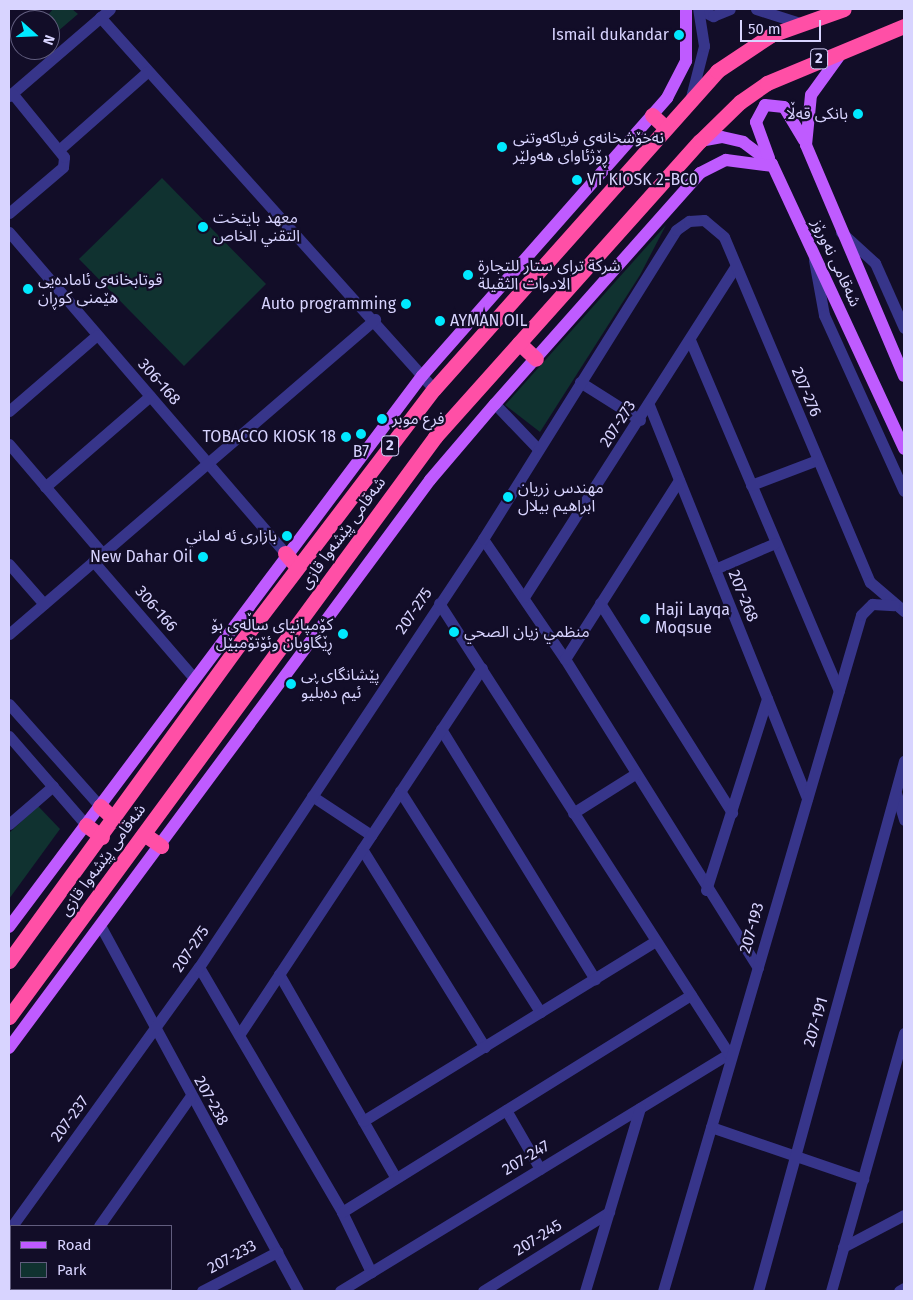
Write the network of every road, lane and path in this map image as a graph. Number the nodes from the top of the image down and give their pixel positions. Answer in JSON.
{"nodes":[{"id":1,"x":110,"y":9,"type":"edge"},
{"id":2,"x":686,"y":9,"type":"edge"},
{"id":3,"x":698,"y":9,"type":"edge"},
{"id":4,"x":730,"y":9,"type":"edge"},
{"id":5,"x":756,"y":9,"type":"edge"},
{"id":6,"x":844,"y":9,"type":"edge"},
{"id":7,"x":100,"y":17,"type":"junction"},
{"id":8,"x":800,"y":23,"type":"junction"},
{"id":9,"x":904,"y":26,"type":"edge"},
{"id":10,"x":854,"y":46,"type":"junction"},
{"id":11,"x":147,"y":72,"type":"junction"},
{"id":12,"x":10,"y":95,"type":"edge"},
{"id":13,"x":691,"y":99,"type":"junction"},
{"id":14,"x":652,"y":115,"type":"junction"},
{"id":15,"x":666,"y":128,"type":"junction"},
{"id":16,"x":700,"y":140,"type":"junction"},
{"id":17,"x":806,"y":144,"type":"junction"},
{"id":18,"x":61,"y":148,"type":"junction"},
{"id":19,"x":772,"y":165,"type":"junction"},
{"id":20,"x":9,"y":213,"type":"edge"},
{"id":21,"x":704,"y":220,"type":"joint"},
{"id":22,"x":9,"y":232,"type":"edge"},
{"id":23,"x":841,"y":232,"type":"junction"},
{"id":24,"x":814,"y":253,"type":"junction"},
{"id":25,"x":735,"y":267,"type":"junction"},
{"id":26,"x":375,"y":318,"type":"junction"},
{"id":27,"x":904,"y":328,"type":"edge"},
{"id":28,"x":97,"y":335,"type":"junction"},
{"id":29,"x":690,"y":340,"type":"junction"},
{"id":30,"x":519,"y":343,"type":"junction"},
{"id":31,"x":536,"y":359,"type":"junction"},
{"id":32,"x":422,"y":376,"type":"junction"},
{"id":33,"x":904,"y":376,"type":"edge"},
{"id":34,"x":580,"y":382,"type":"junction"},
{"id":35,"x":434,"y":390,"type":"junction"},
{"id":36,"x":150,"y":396,"type":"junction"},
{"id":37,"x":495,"y":404,"type":"junction"},
{"id":38,"x":649,"y":405,"type":"junction"},
{"id":39,"x":9,"y":412,"type":"edge"},
{"id":40,"x":640,"y":420,"type":"junction"},
{"id":41,"x":9,"y":444,"type":"edge"},
{"id":42,"x":538,"y":449,"type":"junction"},
{"id":43,"x":904,"y":449,"type":"edge"},
{"id":44,"x":817,"y":460,"type":"junction"},
{"id":45,"x":207,"y":463,"type":"junction"},
{"id":46,"x":679,"y":480,"type":"junction"},
{"id":47,"x":751,"y":486,"type":"junction"},
{"id":48,"x":45,"y":487,"type":"junction"},
{"id":49,"x":904,"y":491,"type":"edge"},
{"id":50,"x":483,"y":538,"type":"junction"},
{"id":51,"x":775,"y":542,"type":"junction"},
{"id":52,"x":285,"y":553,"type":"junction"},
{"id":53,"x":98,"y":557,"type":"junction"},
{"id":54,"x":9,"y":564,"type":"edge"},
{"id":55,"x":297,"y":567,"type":"junction"},
{"id":56,"x":715,"y":569,"type":"junction"},
{"id":57,"x":524,"y":597,"type":"junction"},
{"id":58,"x":439,"y":603,"type":"junction"},
{"id":59,"x":600,"y":603,"type":"junction"},
{"id":60,"x":44,"y":604,"type":"junction"},
{"id":61,"x":901,"y":609,"type":"edge"},
{"id":62,"x":9,"y":634,"type":"edge"},
{"id":63,"x":565,"y":659,"type":"junction"},
{"id":64,"x":482,"y":668,"type":"junction"},
{"id":65,"x":194,"y":678,"type":"junction"},
{"id":66,"x":838,"y":692,"type":"junction"},
{"id":67,"x":768,"y":699,"type":"junction"},
{"id":68,"x":9,"y":704,"type":"edge"},
{"id":69,"x":441,"y":729,"type":"junction"},
{"id":70,"x":9,"y":736,"type":"edge"},
{"id":71,"x":904,"y":761,"type":"edge"},
{"id":72,"x":635,"y":774,"type":"junction"},
{"id":73,"x":53,"y":786,"type":"junction"},
{"id":74,"x":400,"y":791,"type":"junction"},
{"id":75,"x":896,"y":794,"type":"junction"},
{"id":76,"x":312,"y":796,"type":"junction"},
{"id":77,"x":807,"y":798,"type":"junction"},
{"id":78,"x":100,"y":806,"type":"junction"},
{"id":79,"x":573,"y":813,"type":"junction"},
{"id":80,"x":732,"y":813,"type":"junction"},
{"id":81,"x":115,"y":820,"type":"junction"},
{"id":82,"x":904,"y":820,"type":"edge"},
{"id":83,"x":9,"y":824,"type":"edge"},
{"id":84,"x":86,"y":824,"type":"junction"},
{"id":85,"x":144,"y":834,"type":"junction"},
{"id":86,"x":371,"y":835,"type":"junction"},
{"id":87,"x":102,"y":836,"type":"junction"},
{"id":88,"x":161,"y":846,"type":"junction"},
{"id":89,"x":362,"y":849,"type":"junction"},
{"id":90,"x":706,"y":890,"type":"junction"},
{"id":91,"x":100,"y":925,"type":"junction"},
{"id":92,"x":9,"y":927,"type":"edge"},
{"id":93,"x":654,"y":942,"type":"junction"},
{"id":94,"x":9,"y":961,"type":"edge"},
{"id":95,"x":199,"y":967,"type":"junction"},
{"id":96,"x":758,"y":968,"type":"junction"},
{"id":97,"x":279,"y":974,"type":"junction"},
{"id":98,"x":595,"y":979,"type":"junction"},
{"id":99,"x":691,"y":995,"type":"junction"},
{"id":100,"x":540,"y":1012,"type":"junction"},
{"id":101,"x":11,"y":1014,"type":"edge"},
{"id":102,"x":154,"y":1031,"type":"junction"},
{"id":103,"x":904,"y":1034,"type":"edge"},
{"id":104,"x":239,"y":1035,"type":"junction"},
{"id":105,"x":485,"y":1047,"type":"junction"},
{"id":106,"x":9,"y":1048,"type":"edge"},
{"id":107,"x":729,"y":1054,"type":"junction"},
{"id":108,"x":190,"y":1097,"type":"junction"},
{"id":109,"x":640,"y":1108,"type":"junction"},
{"id":110,"x":506,"y":1110,"type":"junction"},
{"id":111,"x":363,"y":1121,"type":"junction"},
{"id":112,"x":711,"y":1127,"type":"junction"},
{"id":113,"x":794,"y":1158,"type":"junction"},
{"id":114,"x":540,"y":1169,"type":"junction"},
{"id":115,"x":396,"y":1178,"type":"junction"},
{"id":116,"x":863,"y":1179,"type":"junction"},
{"id":117,"x":342,"y":1212,"type":"junction"},
{"id":118,"x":609,"y":1212,"type":"junction"},
{"id":119,"x":904,"y":1215,"type":"edge"},
{"id":120,"x":13,"y":1225,"type":"edge"},
{"id":121,"x":100,"y":1225,"type":"edge"},
{"id":122,"x":843,"y":1247,"type":"junction"},
{"id":123,"x":276,"y":1252,"type":"junction"},
{"id":124,"x":371,"y":1272,"type":"junction"},
{"id":125,"x":904,"y":1288,"type":"edge"},
{"id":126,"x":202,"y":1291,"type":"edge"},
{"id":127,"x":298,"y":1291,"type":"edge"},
{"id":128,"x":340,"y":1291,"type":"edge"},
{"id":129,"x":483,"y":1291,"type":"edge"},
{"id":130,"x":585,"y":1291,"type":"edge"},
{"id":131,"x":663,"y":1291,"type":"edge"},
{"id":132,"x":758,"y":1291,"type":"edge"},
{"id":133,"x":830,"y":1291,"type":"edge"},
{"id":134,"x":899,"y":1291,"type":"edge"}],
"edges":[{"from":1,"to":7,"type":"street"},
{"from":2,"to":14,"type":"main road"},
{"from":3,"to":4,"type":"street"},
{"from":3,"to":13,"type":"street"},
{"from":5,"to":8,"type":"street"},
{"from":6,"to":8,"type":"highway","name":"شەقامی پێشەوا قازی","number":"2"},
{"from":7,"to":11,"type":"street"},
{"from":7,"to":12,"type":"street"},
{"from":8,"to":13,"type":"highway","name":"شەقامی پێشەوا قازی","number":"2"},
{"from":9,"to":10,"type":"highway","name":"شەقامی پێشەوا قازی","number":"2"},
{"from":10,"to":16,"type":"highway","name":"شەقامی پێشەوا قازی","number":"2"},
{"from":10,"to":17,"type":"main road","name":"شەقامی نەورۆز"},
{"from":11,"to":18,"type":"street"},
{"from":11,"to":26,"type":"street"},
{"from":12,"to":18,"type":"street"},
{"from":13,"to":15,"type":"highway","name":"شەقامی پێشەوا قازی","number":"2"},
{"from":14,"to":15,"type":"highway"},
{"from":14,"to":32,"type":"main road"},
{"from":15,"to":35,"type":"highway","name":"شەقامی پێشەوا قازی","number":"2"},
{"from":16,"to":19,"type":"main road","name":"شەقامی نەورۆز"},
{"from":16,"to":30,"type":"highway","name":"شەقامی پێشەوا قازی","number":"2"},
{"from":17,"to":19,"type":"main road"},
{"from":17,"to":23,"type":"main road","name":"شەقامی نەورۆز"},
{"from":18,"to":20,"type":"street"},
{"from":19,"to":24,"type":"main road","name":"شەقامی نەورۆز"},
{"from":19,"to":31,"type":"main road"},
{"from":21,"to":25,"type":"street","name":"207-276"},
{"from":21,"to":34,"type":"street","name":"207-275"},
{"from":22,"to":28,"type":"street","name":"306-168"},
{"from":23,"to":27,"type":"street"},
{"from":23,"to":33,"type":"main road","name":"شەقامی نەورۆز"},
{"from":24,"to":43,"type":"main road","name":"شەقامی نەورۆز"},
{"from":24,"to":49,"type":"street"},
{"from":25,"to":29,"type":"street","name":"207-273"},
{"from":25,"to":44,"type":"street","name":"207-276"},
{"from":26,"to":32,"type":"street"},
{"from":26,"to":45,"type":"street"},
{"from":28,"to":36,"type":"street","name":"306-168"},
{"from":28,"to":39,"type":"street"},
{"from":29,"to":38,"type":"street","name":"207-273"},
{"from":29,"to":47,"type":"street"},
{"from":30,"to":31,"type":"highway"},
{"from":30,"to":85,"type":"highway","name":"شەقامی پێشەوا قازی","number":"2"},
{"from":31,"to":37,"type":"main road"},
{"from":32,"to":35,"type":"street"},
{"from":32,"to":52,"type":"main road"},
{"from":34,"to":40,"type":"street"},
{"from":34,"to":42,"type":"street","name":"207-275"},
{"from":35,"to":55,"type":"highway","name":"شەقامی پێشەوا قازی","number":"2"},
{"from":36,"to":45,"type":"street","name":"306-168"},
{"from":36,"to":48,"type":"street"},
{"from":37,"to":42,"type":"street"},
{"from":37,"to":88,"type":"main road"},
{"from":38,"to":40,"type":"street","name":"207-273"},
{"from":38,"to":46,"type":"street","name":"207-268"},
{"from":40,"to":57,"type":"street","name":"207-273"},
{"from":41,"to":48,"type":"street","name":"306-166"},
{"from":42,"to":50,"type":"street","name":"207-275"},
{"from":44,"to":47,"type":"street"},
{"from":44,"to":61,"type":"street","name":"207-276"},
{"from":45,"to":52,"type":"street","name":"306-168"},
{"from":45,"to":53,"type":"street"},
{"from":46,"to":56,"type":"street","name":"207-268"},
{"from":46,"to":59,"type":"street"},
{"from":47,"to":51,"type":"street"},
{"from":48,"to":53,"type":"street","name":"306-166"},
{"from":50,"to":57,"type":"street"},
{"from":50,"to":58,"type":"street","name":"207-275"},
{"from":51,"to":56,"type":"street"},
{"from":51,"to":66,"type":"street"},
{"from":52,"to":55,"type":"highway"},
{"from":52,"to":65,"type":"main road"},
{"from":53,"to":60,"type":"street"},
{"from":53,"to":65,"type":"street","name":"306-166"},
{"from":54,"to":60,"type":"street"},
{"from":55,"to":81,"type":"highway","name":"شەقامی پێشەوا قازی","number":"2"},
{"from":56,"to":67,"type":"street","name":"207-268"},
{"from":57,"to":63,"type":"street"},
{"from":58,"to":64,"type":"street"},
{"from":58,"to":76,"type":"street","name":"207-275"},
{"from":59,"to":63,"type":"street"},
{"from":59,"to":80,"type":"street"},
{"from":60,"to":62,"type":"street"},
{"from":61,"to":66,"type":"street","name":"207-193"},
{"from":63,"to":72,"type":"street"},
{"from":64,"to":69,"type":"street"},
{"from":64,"to":79,"type":"street"},
{"from":65,"to":78,"type":"main road"},
{"from":66,"to":77,"type":"street","name":"207-193"},
{"from":67,"to":77,"type":"street","name":"207-268"},
{"from":67,"to":80,"type":"street"},
{"from":68,"to":78,"type":"street"},
{"from":69,"to":74,"type":"street"},
{"from":69,"to":98,"type":"street"},
{"from":70,"to":73,"type":"street"},
{"from":71,"to":75,"type":"street","name":"207-191"},
{"from":72,"to":79,"type":"street"},
{"from":72,"to":90,"type":"street"},
{"from":73,"to":83,"type":"street"},
{"from":73,"to":84,"type":"street"},
{"from":74,"to":86,"type":"street"},
{"from":74,"to":100,"type":"street"},
{"from":75,"to":82,"type":"street"},
{"from":75,"to":113,"type":"street","name":"207-191"},
{"from":76,"to":86,"type":"street"},
{"from":76,"to":95,"type":"street","name":"207-275"},
{"from":77,"to":96,"type":"street","name":"207-193"},
{"from":78,"to":81,"type":"highway"},
{"from":78,"to":84,"type":"main road"},
{"from":79,"to":93,"type":"street"},
{"from":80,"to":90,"type":"street"},
{"from":81,"to":87,"type":"highway","name":"شەقامی پێشەوا قازی","number":"2"},
{"from":84,"to":87,"type":"highway"},
{"from":84,"to":92,"type":"main road"},
{"from":85,"to":88,"type":"highway"},
{"from":85,"to":101,"type":"highway","name":"شەقامی پێشەوا قازی","number":"2"},
{"from":86,"to":89,"type":"street"},
{"from":87,"to":94,"type":"highway","name":"شەقامی پێشەوا قازی","number":"2"},
{"from":88,"to":91,"type":"main road"},
{"from":89,"to":97,"type":"street"},
{"from":89,"to":105,"type":"street"},
{"from":90,"to":96,"type":"street"},
{"from":91,"to":102,"type":"street","name":"207-238"},
{"from":91,"to":106,"type":"main road"},
{"from":93,"to":98,"type":"street"},
{"from":93,"to":99,"type":"street"},
{"from":95,"to":102,"type":"street","name":"207-275"},
{"from":95,"to":104,"type":"street"},
{"from":96,"to":107,"type":"street","name":"207-193"},
{"from":97,"to":104,"type":"street"},
{"from":97,"to":111,"type":"street"},
{"from":98,"to":100,"type":"street"},
{"from":99,"to":107,"type":"street"},
{"from":99,"to":110,"type":"street"},
{"from":100,"to":105,"type":"street"},
{"from":102,"to":108,"type":"street","name":"207-238"},
{"from":102,"to":120,"type":"street","name":"207-237"},
{"from":103,"to":116,"type":"street"},
{"from":104,"to":117,"type":"street"},
{"from":105,"to":111,"type":"street"},
{"from":107,"to":109,"type":"street","name":"207-247"},
{"from":107,"to":112,"type":"street","name":"207-193"},
{"from":108,"to":121,"type":"street"},
{"from":108,"to":123,"type":"street","name":"207-238"},
{"from":109,"to":114,"type":"street","name":"207-247"},
{"from":109,"to":118,"type":"street"},
{"from":110,"to":114,"type":"street"},
{"from":110,"to":115,"type":"street"},
{"from":111,"to":115,"type":"street"},
{"from":112,"to":113,"type":"street"},
{"from":112,"to":131,"type":"street","name":"207-193"},
{"from":113,"to":116,"type":"street"},
{"from":113,"to":132,"type":"street","name":"207-191"},
{"from":114,"to":124,"type":"street","name":"207-247"},
{"from":115,"to":117,"type":"street"},
{"from":116,"to":122,"type":"street"},
{"from":117,"to":124,"type":"street"},
{"from":118,"to":129,"type":"street","name":"207-245"},
{"from":118,"to":130,"type":"street"},
{"from":119,"to":122,"type":"street"},
{"from":122,"to":133,"type":"street"},
{"from":123,"to":126,"type":"street","name":"207-233"},
{"from":123,"to":127,"type":"street","name":"207-238"},
{"from":124,"to":128,"type":"street","name":"207-247"},
{"from":125,"to":134,"type":"street"}]}
